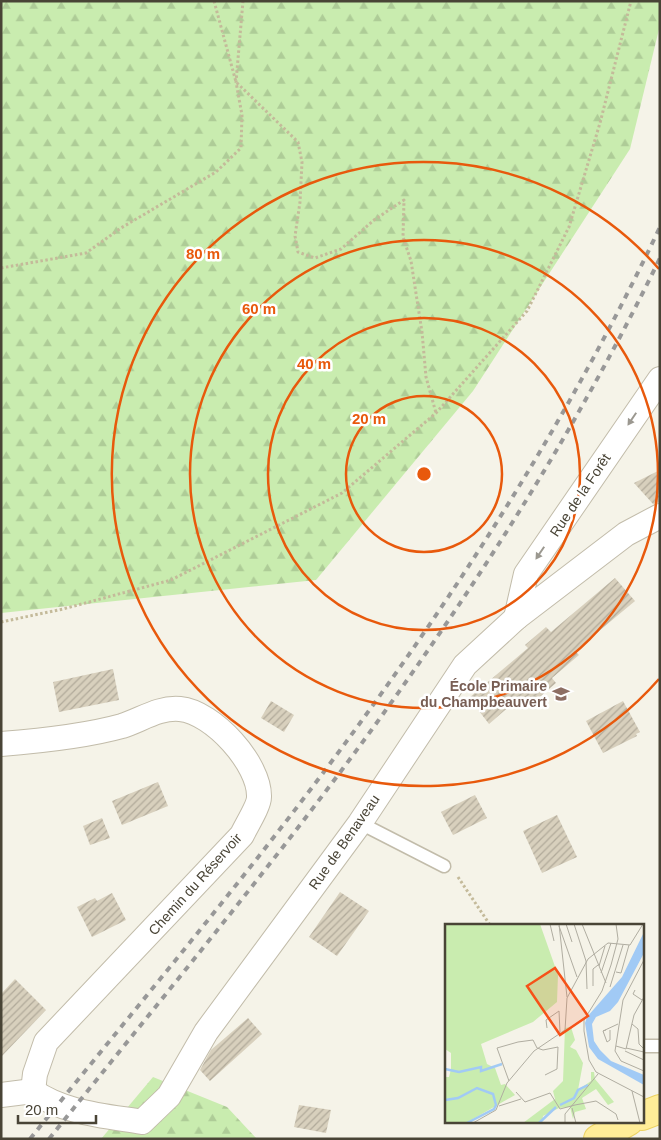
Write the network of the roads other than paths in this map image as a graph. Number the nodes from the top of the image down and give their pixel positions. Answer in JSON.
{"nodes":[{"id":1,"x":660,"y":379,"type":"edge"},
{"id":2,"x":660,"y":516,"type":"edge"},
{"id":3,"x":516,"y":618,"type":"junction"},
{"id":4,"x":1,"y":744,"type":"edge"},
{"id":5,"x":360,"y":823,"type":"junction"},
{"id":6,"x":444,"y":866,"type":"road end"},
{"id":7,"x":644,"y":1046,"type":"edge"},
{"id":8,"x":660,"y":1046,"type":"edge"},
{"id":9,"x":33,"y":1091,"type":"junction"},
{"id":10,"x":1,"y":1095,"type":"edge"},
{"id":11,"x":660,"y":1109,"type":"edge"},
{"id":12,"x":644,"y":1115,"type":"edge"},
{"id":13,"x":627,"y":1122,"type":"edge"},
{"id":14,"x":598,"y":1139,"type":"edge"}],
"edges":[{"from":1,"to":3,"type":"street","name":"Rue de la Forêt","one_way":true},
{"from":2,"to":3,"type":"street","name":"Rue de Benaveau"},
{"from":3,"to":5,"type":"street","name":"Rue de Benaveau"},
{"from":4,"to":9,"type":"street","name":"Chemin du Réservoir"},
{"from":5,"to":6,"type":"lane"},
{"from":5,"to":9,"type":"street","name":"Rue de Benaveau"},
{"from":7,"to":8,"type":"lane"},
{"from":9,"to":10,"type":"street"},
{"from":11,"to":12,"type":"main road"},
{"from":13,"to":14,"type":"main road"}]}
